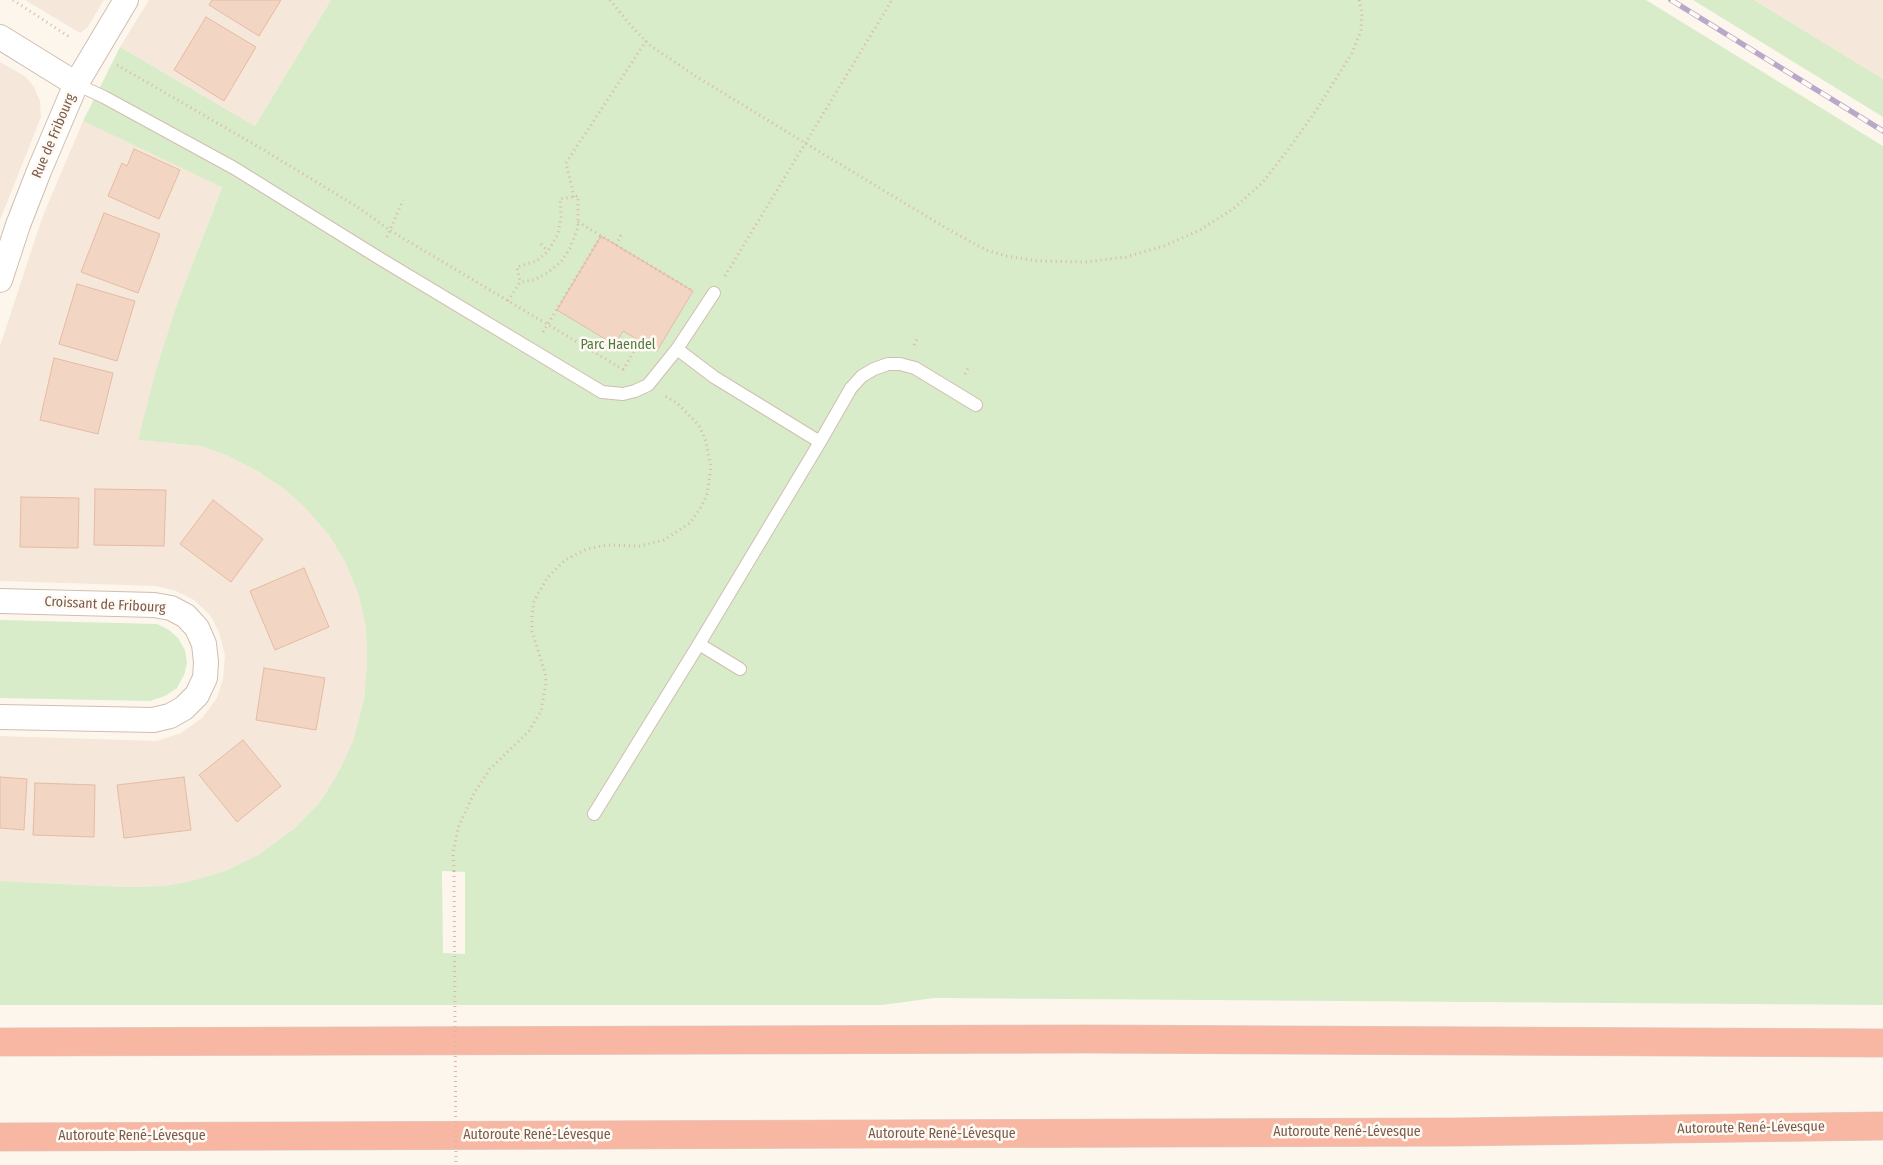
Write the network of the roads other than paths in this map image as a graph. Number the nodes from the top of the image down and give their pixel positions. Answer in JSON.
{"nodes":[{"id":1,"x":126,"y":0,"type":"edge"},
{"id":2,"x":0,"y":37,"type":"edge"},
{"id":3,"x":76,"y":84,"type":"junction"},
{"id":4,"x":0,"y":280,"type":"edge"},
{"id":5,"x":711,"y":297,"type":"road end"},
{"id":6,"x":677,"y":348,"type":"junction"},
{"id":7,"x":976,"y":405,"type":"dead end"},
{"id":8,"x":820,"y":442,"type":"junction"},
{"id":9,"x":0,"y":601,"type":"edge"},
{"id":10,"x":699,"y":644,"type":"junction"},
{"id":11,"x":740,"y":669,"type":"dead end"},
{"id":12,"x":0,"y":717,"type":"edge"},
{"id":13,"x":594,"y":814,"type":"dead end"},
{"id":14,"x":0,"y":1042,"type":"edge"},
{"id":15,"x":1883,"y":1043,"type":"edge"},
{"id":16,"x":1883,"y":1126,"type":"edge"},
{"id":17,"x":0,"y":1137,"type":"edge"}],
"edges":[{"from":1,"to":3,"type":"street","name":"Rue de Fribourg"},
{"from":2,"to":3,"type":"street"},
{"from":3,"to":4,"type":"street","name":"Rue de Fribourg"},
{"from":3,"to":6,"type":"lane"},
{"from":5,"to":6,"type":"lane"},
{"from":6,"to":8,"type":"lane"},
{"from":7,"to":8,"type":"lane"},
{"from":8,"to":10,"type":"lane"},
{"from":9,"to":12,"type":"street","name":"Croissant de Fribourg"},
{"from":10,"to":11,"type":"lane"},
{"from":10,"to":13,"type":"lane"},
{"from":14,"to":15,"type":"highway"},
{"from":16,"to":17,"type":"highway","name":"Autoroute René-Lévesque"}]}
